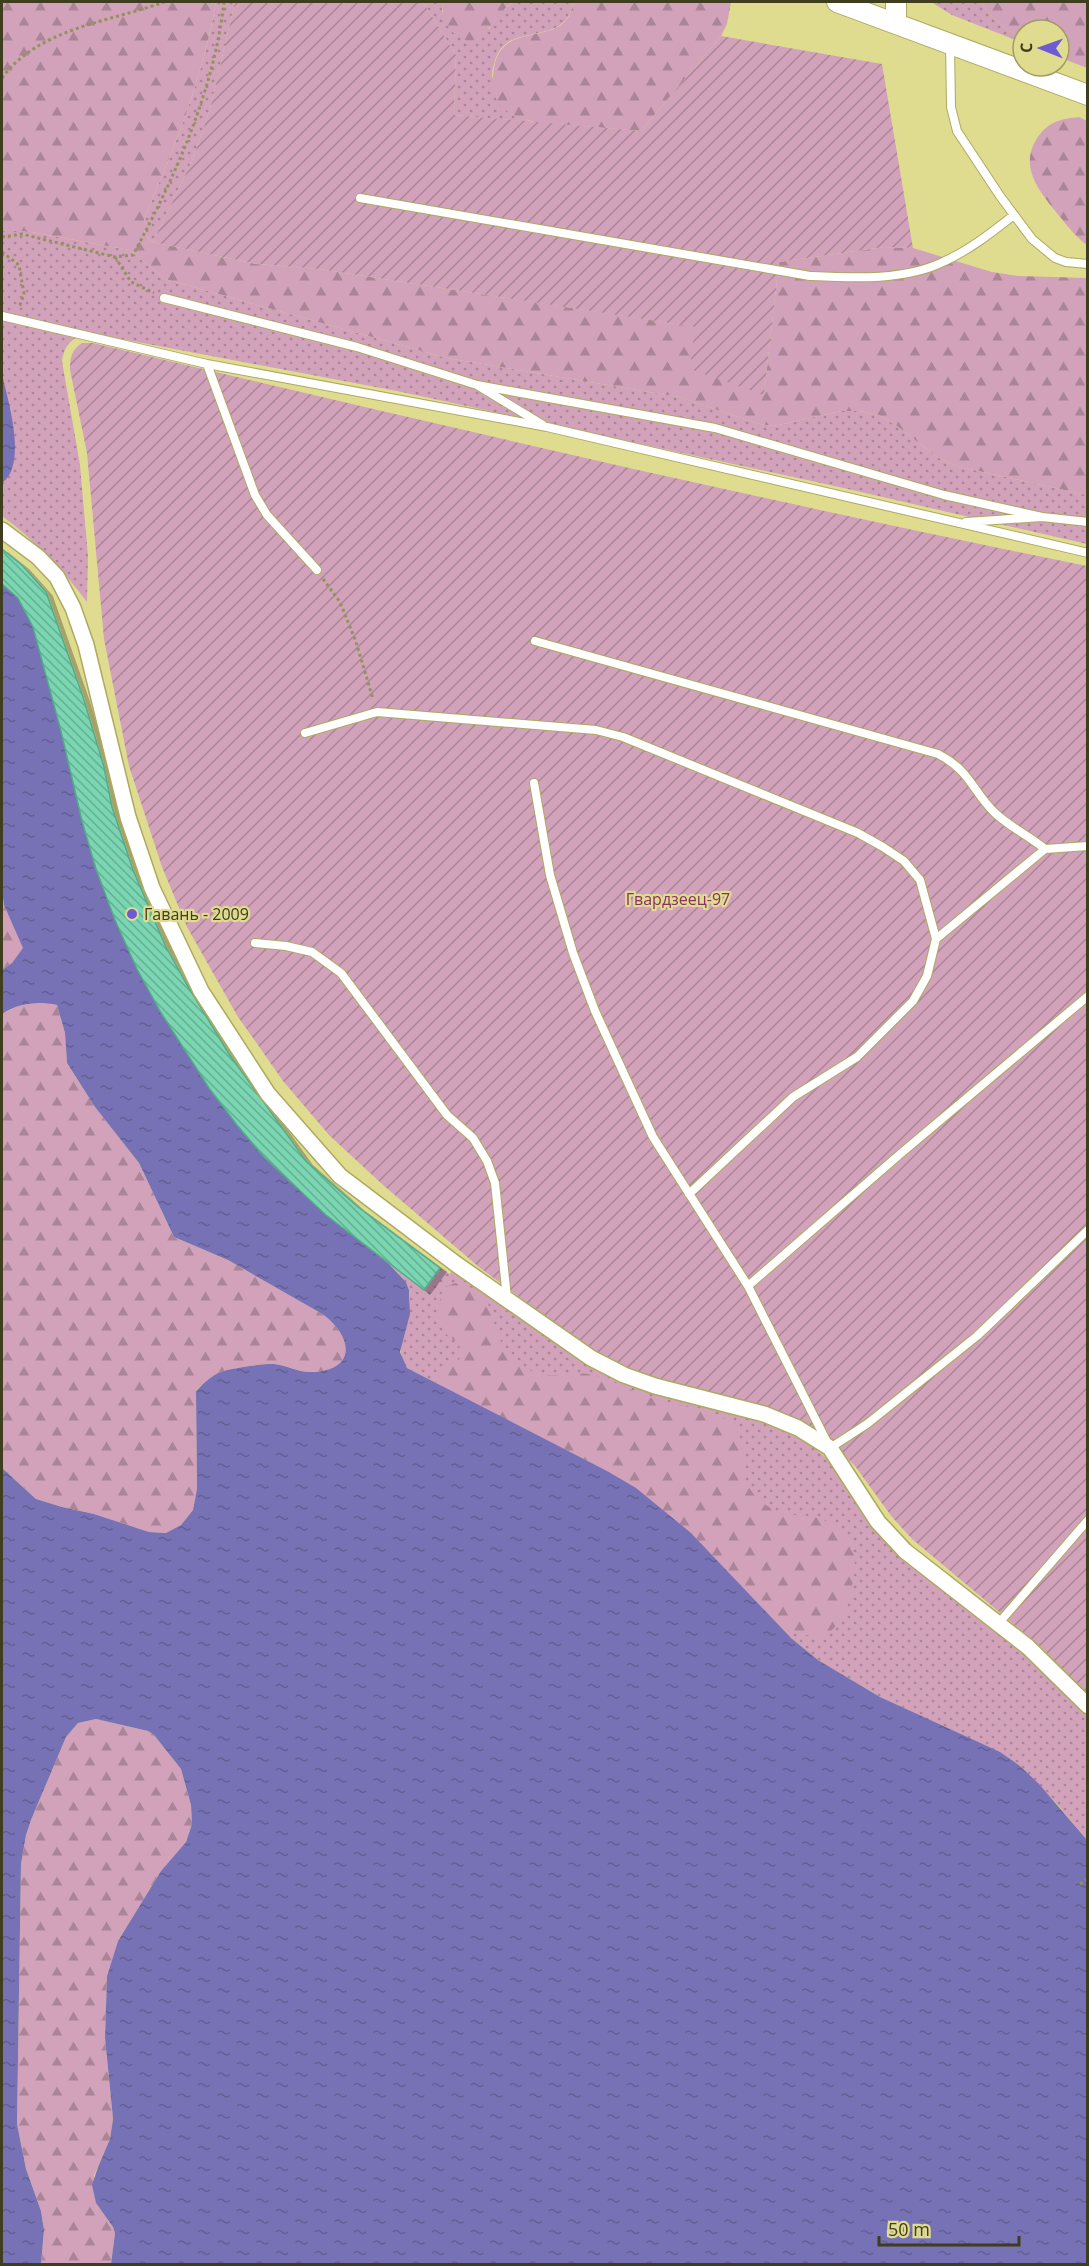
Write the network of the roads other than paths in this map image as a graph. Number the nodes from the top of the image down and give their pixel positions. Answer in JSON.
{"nodes":[{"id":1,"x":837,"y":2,"type":"edge"},
{"id":2,"x":896,"y":2,"type":"edge"},
{"id":3,"x":896,"y":23,"type":"junction"},
{"id":4,"x":950,"y":44,"type":"junction"},
{"id":5,"x":1088,"y":95,"type":"edge"},
{"id":6,"x":360,"y":198,"type":"dead end"},
{"id":7,"x":1014,"y":215,"type":"junction"},
{"id":8,"x":1088,"y":264,"type":"edge"},
{"id":9,"x":165,"y":298,"type":"road end"},
{"id":10,"x":2,"y":316,"type":"edge"},
{"id":11,"x":207,"y":364,"type":"junction"},
{"id":12,"x":477,"y":385,"type":"junction"},
{"id":13,"x":547,"y":427,"type":"junction"},
{"id":14,"x":1042,"y":517,"type":"junction"},
{"id":15,"x":1088,"y":522,"type":"edge"},
{"id":16,"x":958,"y":523,"type":"junction"},
{"id":17,"x":2,"y":530,"type":"edge"},
{"id":18,"x":1088,"y":553,"type":"edge"},
{"id":19,"x":317,"y":570,"type":"road end"},
{"id":20,"x":535,"y":641,"type":"dead end"},
{"id":21,"x":305,"y":734,"type":"dead end"},
{"id":22,"x":534,"y":783,"type":"dead end"},
{"id":23,"x":1088,"y":846,"type":"edge"},
{"id":24,"x":1045,"y":849,"type":"junction"},
{"id":25,"x":936,"y":939,"type":"junction"},
{"id":26,"x":255,"y":943,"type":"dead end"},
{"id":27,"x":1088,"y":996,"type":"edge"},
{"id":28,"x":689,"y":1194,"type":"junction"},
{"id":29,"x":1088,"y":1230,"type":"edge"},
{"id":30,"x":748,"y":1286,"type":"junction"},
{"id":31,"x":507,"y":1299,"type":"junction"},
{"id":32,"x":830,"y":1448,"type":"junction"},
{"id":33,"x":1088,"y":1520,"type":"edge"},
{"id":34,"x":999,"y":1624,"type":"junction"},
{"id":35,"x":1088,"y":1706,"type":"edge"}],
"edges":[{"from":1,"to":3,"type":"street"},
{"from":2,"to":3,"type":"street"},
{"from":3,"to":4,"type":"street"},
{"from":4,"to":5,"type":"street"},
{"from":4,"to":7,"type":"lane"},
{"from":6,"to":7,"type":"lane"},
{"from":7,"to":8,"type":"lane"},
{"from":9,"to":12,"type":"lane"},
{"from":10,"to":11,"type":"lane"},
{"from":11,"to":13,"type":"lane"},
{"from":11,"to":19,"type":"lane"},
{"from":12,"to":13,"type":"lane"},
{"from":12,"to":14,"type":"lane"},
{"from":13,"to":16,"type":"lane"},
{"from":14,"to":15,"type":"lane"},
{"from":14,"to":16,"type":"lane"},
{"from":16,"to":18,"type":"lane"},
{"from":17,"to":31,"type":"street"},
{"from":20,"to":24,"type":"lane"},
{"from":21,"to":25,"type":"lane"},
{"from":22,"to":28,"type":"lane"},
{"from":23,"to":24,"type":"lane"},
{"from":24,"to":25,"type":"lane"},
{"from":25,"to":28,"type":"lane"},
{"from":26,"to":31,"type":"lane"},
{"from":27,"to":30,"type":"lane"},
{"from":28,"to":30,"type":"lane"},
{"from":29,"to":32,"type":"lane"},
{"from":30,"to":32,"type":"lane"},
{"from":31,"to":32,"type":"street"},
{"from":32,"to":34,"type":"street"},
{"from":33,"to":34,"type":"lane"},
{"from":34,"to":35,"type":"street"}]}
